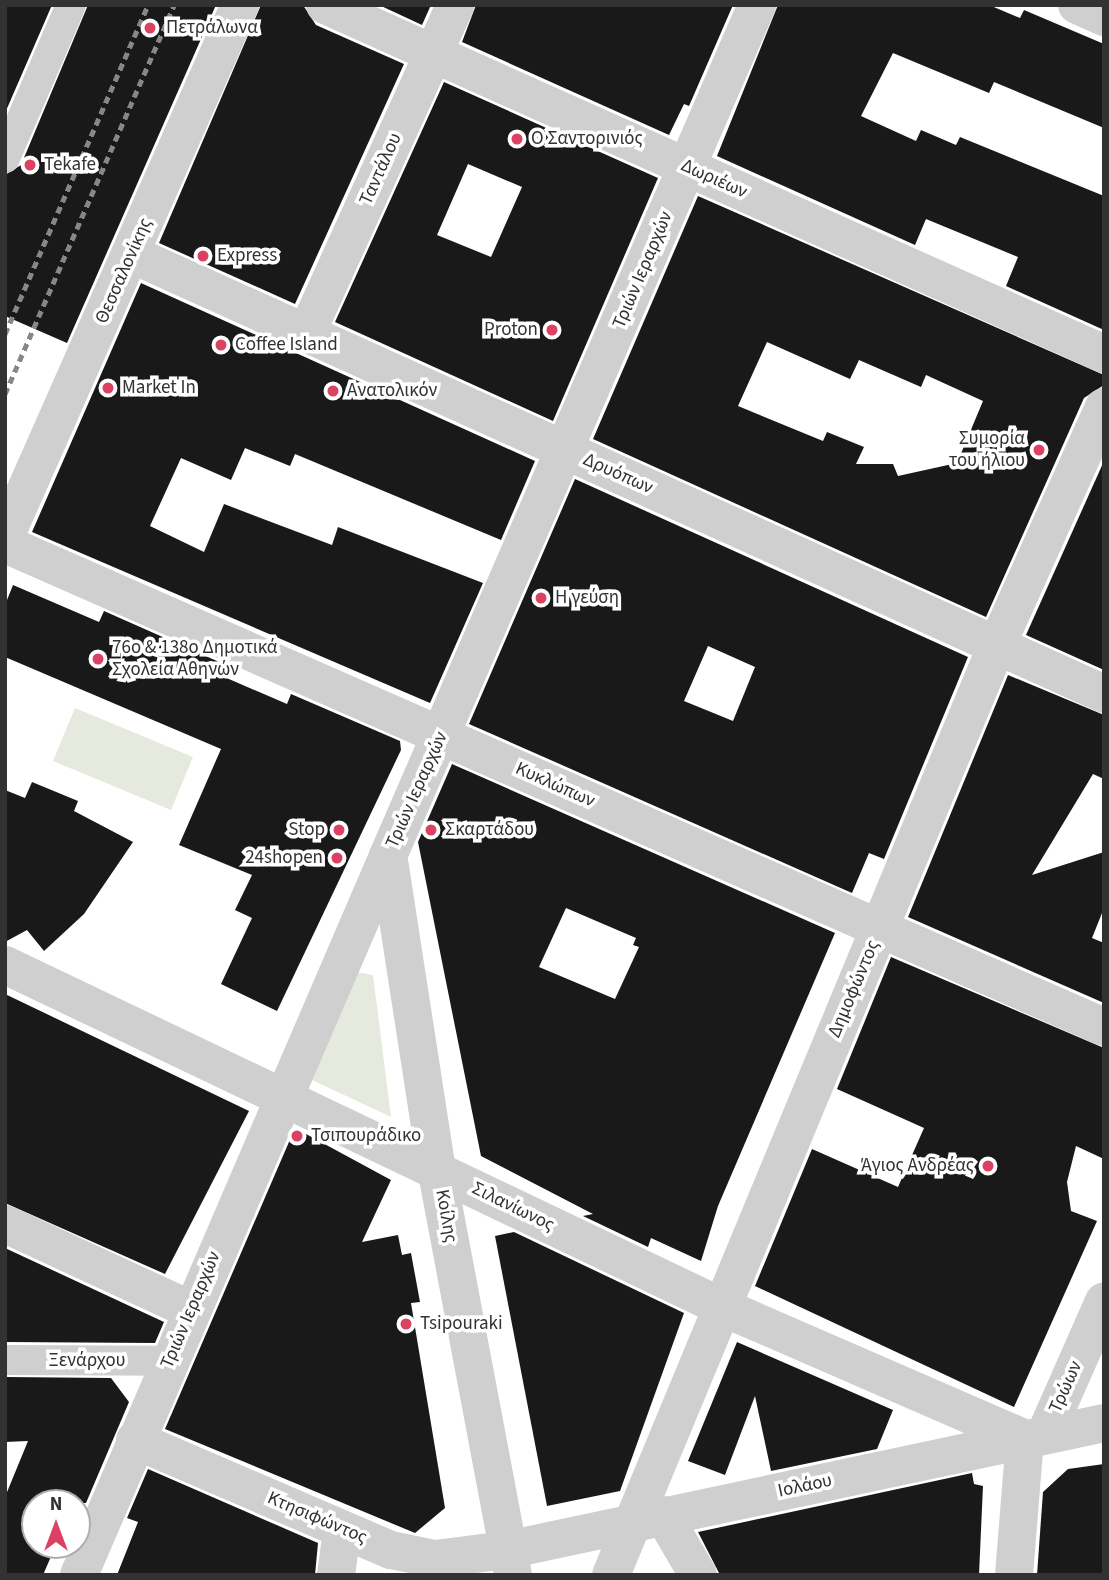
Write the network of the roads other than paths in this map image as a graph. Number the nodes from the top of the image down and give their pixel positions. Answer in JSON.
{"nodes":[{"id":1,"x":71,"y":5,"type":"edge"},
{"id":2,"x":240,"y":5,"type":"edge"},
{"id":3,"x":325,"y":5,"type":"edge"},
{"id":4,"x":455,"y":5,"type":"edge"},
{"id":5,"x":757,"y":5,"type":"edge"},
{"id":6,"x":1077,"y":5,"type":"edge"},
{"id":7,"x":1104,"y":17,"type":"edge"},
{"id":8,"x":433,"y":54,"type":"junction"},
{"id":9,"x":5,"y":158,"type":"edge"},
{"id":10,"x":687,"y":167,"type":"junction"},
{"id":11,"x":131,"y":254,"type":"junction"},
{"id":12,"x":307,"y":332,"type":"junction"},
{"id":13,"x":1104,"y":354,"type":"edge"},
{"id":14,"x":1104,"y":407,"type":"edge"},
{"id":15,"x":565,"y":450,"type":"junction"},
{"id":16,"x":5,"y":537,"type":"edge"},
{"id":17,"x":5,"y":544,"type":"edge"},
{"id":18,"x":997,"y":645,"type":"junction"},
{"id":19,"x":1104,"y":694,"type":"edge"},
{"id":20,"x":441,"y":736,"type":"junction"},
{"id":21,"x":388,"y":856,"type":"junction"},
{"id":22,"x":879,"y":928,"type":"junction"},
{"id":23,"x":5,"y":965,"type":"edge"},
{"id":24,"x":1104,"y":1027,"type":"edge"},
{"id":25,"x":284,"y":1097,"type":"junction"},
{"id":26,"x":437,"y":1171,"type":"junction"},
{"id":27,"x":5,"y":1224,"type":"edge"},
{"id":28,"x":1104,"y":1301,"type":"edge"},
{"id":29,"x":722,"y":1307,"type":"junction"},
{"id":30,"x":191,"y":1310,"type":"junction"},
{"id":31,"x":5,"y":1360,"type":"edge"},
{"id":32,"x":169,"y":1361,"type":"junction"},
{"id":33,"x":1104,"y":1423,"type":"edge"},
{"id":34,"x":1035,"y":1437,"type":"junction"},
{"id":35,"x":135,"y":1440,"type":"junction"},
{"id":36,"x":648,"y":1518,"type":"junction"},
{"id":37,"x":342,"y":1530,"type":"junction"},
{"id":38,"x":510,"y":1562,"type":"edge"},
{"id":39,"x":79,"y":1575,"type":"edge"},
{"id":40,"x":336,"y":1575,"type":"edge"},
{"id":41,"x":611,"y":1575,"type":"edge"},
{"id":42,"x":698,"y":1575,"type":"edge"},
{"id":43,"x":1014,"y":1575,"type":"edge"}],
"edges":[{"from":1,"to":9,"type":"street"},
{"from":2,"to":11,"type":"street","name":"Θεσσαλονίκης"},
{"from":3,"to":8,"type":"street","name":"Δωριέων"},
{"from":4,"to":8,"type":"street","name":"Ταντάλου"},
{"from":5,"to":10,"type":"street","name":"Τριών Ιεραρχών"},
{"from":6,"to":7,"type":"street"},
{"from":8,"to":10,"type":"street","name":"Δωριέων"},
{"from":8,"to":12,"type":"street","name":"Ταντάλου"},
{"from":10,"to":13,"type":"street","name":"Δωριέων"},
{"from":10,"to":15,"type":"street","name":"Τριών Ιεραρχών"},
{"from":11,"to":12,"type":"street","name":"Δρυόπων"},
{"from":11,"to":16,"type":"street","name":"Θεσσαλονίκης"},
{"from":12,"to":15,"type":"street","name":"Δρυόπων"},
{"from":14,"to":18,"type":"street","name":"Δημοφώντος"},
{"from":15,"to":18,"type":"street","name":"Δρυόπων"},
{"from":15,"to":20,"type":"street","name":"Τριών Ιεραρχών"},
{"from":17,"to":20,"type":"street","name":"Κυκλώπων"},
{"from":18,"to":19,"type":"street","name":"Δρυόπων"},
{"from":18,"to":22,"type":"street","name":"Δημοφώντος"},
{"from":20,"to":21,"type":"street","name":"Τριών Ιεραρχών"},
{"from":20,"to":22,"type":"street","name":"Κυκλώπων"},
{"from":21,"to":25,"type":"street","name":"Τριών Ιεραρχών"},
{"from":21,"to":26,"type":"street","name":"Κοίλης"},
{"from":22,"to":24,"type":"street","name":"Κυκλώπων"},
{"from":22,"to":29,"type":"street","name":"Δημοφώντος"},
{"from":23,"to":25,"type":"street","name":"Σιλανίωνος"},
{"from":25,"to":26,"type":"street","name":"Σιλανίωνος"},
{"from":25,"to":30,"type":"street","name":"Τριών Ιεραρχών"},
{"from":26,"to":29,"type":"street","name":"Σιλανίωνος"},
{"from":26,"to":38,"type":"street","name":"Κοίλης"},
{"from":27,"to":30,"type":"street"},
{"from":28,"to":34,"type":"street","name":"Τρώων"},
{"from":29,"to":34,"type":"street","name":"Σιλανίωνος"},
{"from":29,"to":36,"type":"street","name":"Δημοφώντος"},
{"from":30,"to":32,"type":"street","name":"Τριών Ιεραρχών"},
{"from":31,"to":32,"type":"street","name":"Ξενάρχου"},
{"from":32,"to":35,"type":"street","name":"Τριών Ιεραρχών"},
{"from":33,"to":34,"type":"street","name":"Ιολάου"},
{"from":34,"to":36,"type":"street","name":"Ιολάου"},
{"from":34,"to":43,"type":"street","name":"Τρώων"},
{"from":35,"to":37,"type":"street","name":"Κτησιφώντος"},
{"from":35,"to":39,"type":"street","name":"Τριών Ιεραρχών"},
{"from":36,"to":38,"type":"street","name":"Ιολάου"},
{"from":36,"to":41,"type":"street","name":"Δημοφώντος"},
{"from":36,"to":42,"type":"street"},
{"from":37,"to":38,"type":"street","name":"Κτησιφώντος"},
{"from":37,"to":40,"type":"street"}]}
